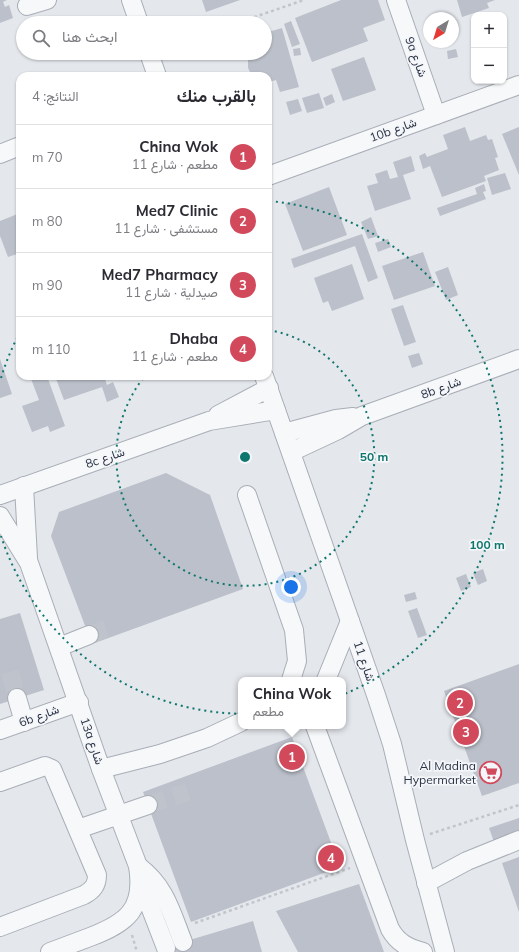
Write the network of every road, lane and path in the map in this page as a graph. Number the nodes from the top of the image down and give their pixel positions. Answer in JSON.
{"nodes":[{"id":1,"x":47,"y":0,"type":"edge"},
{"id":2,"x":131,"y":0,"type":"edge"},
{"id":3,"x":304,"y":0,"type":"edge"},
{"id":4,"x":396,"y":0,"type":"edge"},
{"id":5,"x":27,"y":6,"type":"dead end"},
{"id":6,"x":137,"y":16,"type":"edge"},
{"id":7,"x":257,"y":16,"type":"edge"},
{"id":8,"x":151,"y":60,"type":"edge"},
{"id":9,"x":156,"y":72,"type":"edge"},
{"id":10,"x":519,"y":85,"type":"edge"},
{"id":11,"x":436,"y":115,"type":"junction"},
{"id":12,"x":16,"y":148,"type":"edge"},
{"id":13,"x":0,"y":154,"type":"edge"},
{"id":14,"x":272,"y":175,"type":"edge"},
{"id":15,"x":519,"y":359,"type":"edge"},
{"id":16,"x":266,"y":382,"type":"edge"},
{"id":17,"x":276,"y":410,"type":"junction"},
{"id":18,"x":362,"y":416,"type":"junction"},
{"id":19,"x":209,"y":421,"type":"junction"},
{"id":20,"x":284,"y":433,"type":"junction"},
{"id":21,"x":291,"y":452,"type":"junction"},
{"id":22,"x":24,"y":486,"type":"junction"},
{"id":23,"x":0,"y":495,"type":"edge"},
{"id":24,"x":247,"y":495,"type":"dead end"},
{"id":25,"x":0,"y":516,"type":"edge"},
{"id":26,"x":28,"y":563,"type":"junction"},
{"id":27,"x":350,"y":620,"type":"junction"},
{"id":28,"x":89,"y":635,"type":"tunnel mouth"},
{"id":29,"x":59,"y":647,"type":"junction"},
{"id":30,"x":292,"y":677,"type":"edge"},
{"id":31,"x":327,"y":677,"type":"edge"},
{"id":32,"x":17,"y":698,"type":"tunnel mouth"},
{"id":33,"x":79,"y":702,"type":"junction"},
{"id":34,"x":24,"y":722,"type":"junction"},
{"id":35,"x":238,"y":723,"type":"edge"},
{"id":36,"x":316,"y":729,"type":"edge"},
{"id":37,"x":0,"y":730,"type":"edge"},
{"id":38,"x":101,"y":769,"type":"junction"},
{"id":39,"x":0,"y":782,"type":"edge"},
{"id":40,"x":148,"y":805,"type":"tunnel mouth"},
{"id":41,"x":519,"y":805,"type":"edge"},
{"id":42,"x":119,"y":815,"type":"junction"},
{"id":43,"x":78,"y":829,"type":"junction"},
{"id":44,"x":415,"y":840,"type":"junction"},
{"id":45,"x":519,"y":840,"type":"edge"},
{"id":46,"x":366,"y":862,"type":"junction"},
{"id":47,"x":424,"y":874,"type":"junction"},
{"id":48,"x":138,"y":884,"type":"junction"},
{"id":49,"x":0,"y":927,"type":"edge"},
{"id":50,"x":171,"y":943,"type":"edge"},
{"id":51,"x":397,"y":944,"type":"edge"},
{"id":52,"x":50,"y":952,"type":"edge"},
{"id":53,"x":423,"y":952,"type":"edge"},
{"id":54,"x":445,"y":952,"type":"edge"}],
"edges":[{"from":1,"to":5,"type":"street"},
{"from":2,"to":6,"type":"street"},
{"from":3,"to":7,"type":"path"},
{"from":4,"to":11,"type":"street","name":"9a شارع"},
{"from":8,"to":9,"type":"street"},
{"from":10,"to":11,"type":"street","name":"10b شارع"},
{"from":11,"to":14,"type":"street","name":"10b شارع"},
{"from":12,"to":13,"type":"street"},
{"from":15,"to":18,"type":"street","name":"8b شارع"},
{"from":16,"to":17,"type":"street","name":"شارع 11"},
{"from":16,"to":19,"type":"street","name":"8c شارع"},
{"from":17,"to":19,"type":"street","name":"8c شارع"},
{"from":17,"to":20,"type":"street","name":"شارع 11"},
{"from":18,"to":20,"type":"street","name":"8b شارع"},
{"from":18,"to":21,"type":"street","name":"8b شارع"},
{"from":19,"to":22,"type":"street","name":"8c شارع"},
{"from":20,"to":21,"type":"street","name":"شارع 11"},
{"from":21,"to":27,"type":"street","name":"شارع 11"},
{"from":22,"to":23,"type":"street","name":"8c شارع"},
{"from":22,"to":26,"type":"street","name":"13a شارع"},
{"from":24,"to":30,"type":"street"},
{"from":25,"to":26,"type":"street","name":"13a شارع"},
{"from":26,"to":29,"type":"street","name":"13a شارع"},
{"from":27,"to":31,"type":"street"},
{"from":27,"to":44,"type":"street","name":"شارع 11"},
{"from":28,"to":29,"type":"street"},
{"from":29,"to":33,"type":"street","name":"13a شارع"},
{"from":32,"to":34,"type":"street"},
{"from":33,"to":34,"type":"street","name":"6b شارع"},
{"from":33,"to":38,"type":"street","name":"13a شارع"},
{"from":34,"to":37,"type":"street","name":"6b شارع"},
{"from":35,"to":38,"type":"street"},
{"from":36,"to":46,"type":"street"},
{"from":38,"to":42,"type":"street","name":"13a شارع"},
{"from":39,"to":43,"type":"street"},
{"from":40,"to":42,"type":"street"},
{"from":41,"to":44,"type":"path"},
{"from":42,"to":43,"type":"street"},
{"from":42,"to":48,"type":"street","name":"13a شارع"},
{"from":43,"to":49,"type":"street"},
{"from":44,"to":47,"type":"street","name":"شارع 11"},
{"from":45,"to":47,"type":"street"},
{"from":46,"to":50,"type":"path"},
{"from":46,"to":51,"type":"street"},
{"from":47,"to":54,"type":"street","name":"شارع 11"},
{"from":48,"to":50,"type":"street","name":"13a شارع"},
{"from":48,"to":50,"type":"street"},
{"from":48,"to":52,"type":"street"},
{"from":51,"to":53,"type":"street"}]}
